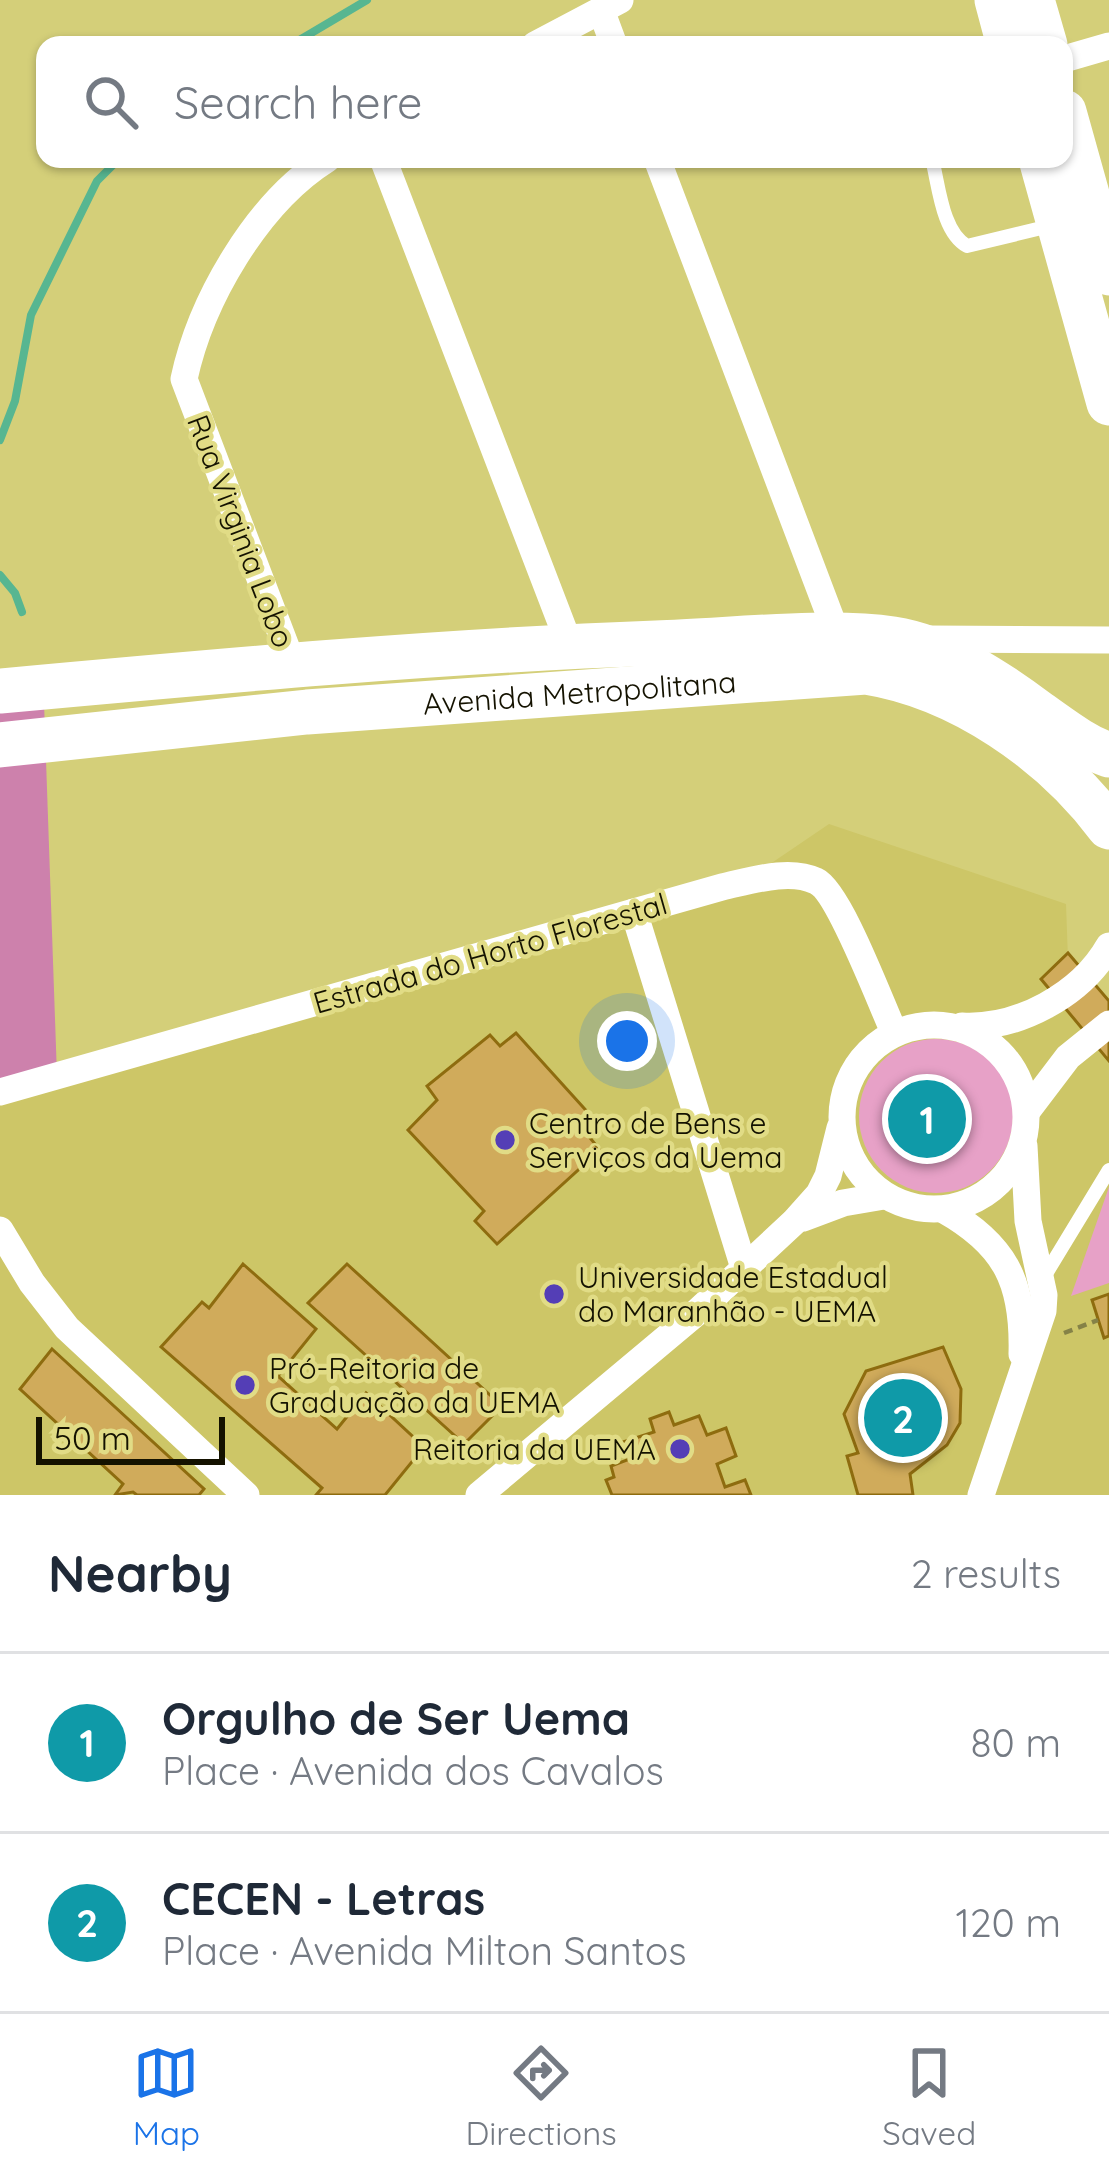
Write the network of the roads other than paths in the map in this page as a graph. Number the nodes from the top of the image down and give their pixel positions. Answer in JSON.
{"nodes":[{"id":1,"x":997,"y":0,"type":"edge"},
{"id":2,"x":1032,"y":0,"type":"edge"},
{"id":3,"x":610,"y":5,"type":"edge"},
{"id":4,"x":552,"y":36,"type":"edge"},
{"id":5,"x":613,"y":36,"type":"edge"},
{"id":6,"x":1007,"y":36,"type":"edge"},
{"id":7,"x":1042,"y":36,"type":"edge"},
{"id":8,"x":1109,"y":46,"type":"edge"},
{"id":9,"x":1073,"y":56,"type":"edge"},
{"id":10,"x":1073,"y":151,"type":"edge"},
{"id":11,"x":316,"y":168,"type":"edge"},
{"id":12,"x":386,"y":168,"type":"edge"},
{"id":13,"x":660,"y":168,"type":"edge"},
{"id":14,"x":934,"y":168,"type":"edge"},
{"id":15,"x":1047,"y":168,"type":"edge"},
{"id":16,"x":1094,"y":242,"type":"edge"},
{"id":17,"x":1109,"y":403,"type":"edge"},
{"id":18,"x":838,"y":637,"type":"junction"},
{"id":19,"x":895,"y":639,"type":"junction"},
{"id":20,"x":1109,"y":640,"type":"edge"},
{"id":21,"x":570,"y":646,"type":"junction"},
{"id":22,"x":293,"y":664,"type":"junction"},
{"id":23,"x":0,"y":691,"type":"edge"},
{"id":24,"x":0,"y":746,"type":"edge"},
{"id":25,"x":1109,"y":755,"type":"edge"},
{"id":26,"x":1109,"y":827,"type":"edge"},
{"id":27,"x":634,"y":912,"type":"junction"},
{"id":28,"x":1109,"y":946,"type":"edge"},
{"id":29,"x":1109,"y":1024,"type":"edge"},
{"id":30,"x":953,"y":1026,"type":"junction"},
{"id":31,"x":894,"y":1032,"type":"junction"},
{"id":32,"x":0,"y":1092,"type":"edge"},
{"id":33,"x":1027,"y":1112,"type":"junction"},
{"id":34,"x":841,"y":1124,"type":"junction"},
{"id":35,"x":1024,"y":1141,"type":"junction"},
{"id":36,"x":1109,"y":1170,"type":"edge"},
{"id":37,"x":884,"y":1196,"type":"junction"},
{"id":38,"x":944,"y":1210,"type":"junction"},
{"id":39,"x":794,"y":1222,"type":"junction"},
{"id":40,"x":0,"y":1230,"type":"edge"},
{"id":41,"x":744,"y":1268,"type":"junction"},
{"id":42,"x":1042,"y":1281,"type":"junction"},
{"id":43,"x":1021,"y":1379,"type":"junction"},
{"id":44,"x":496,"y":1489,"type":"edge"},
{"id":45,"x":246,"y":1495,"type":"edge"},
{"id":46,"x":981,"y":1495,"type":"edge"}],
"edges":[{"from":1,"to":6,"type":"main road"},
{"from":2,"to":7,"type":"main road"},
{"from":3,"to":4,"type":"street"},
{"from":3,"to":5,"type":"street"},
{"from":8,"to":9,"type":"street"},
{"from":10,"to":16,"type":"main road"},
{"from":11,"to":22,"type":"street","name":"Rua Virginia Lobo"},
{"from":12,"to":21,"type":"street"},
{"from":13,"to":18,"type":"street"},
{"from":14,"to":16,"type":"lane"},
{"from":15,"to":16,"type":"main road"},
{"from":16,"to":17,"type":"main road"},
{"from":18,"to":19,"type":"main road","name":"Avenida Metropolitana"},
{"from":18,"to":21,"type":"main road","name":"Avenida Metropolitana"},
{"from":19,"to":20,"type":"street"},
{"from":19,"to":25,"type":"main road","name":"Avenida Metropolitana"},
{"from":21,"to":22,"type":"main road","name":"Avenida Metropolitana"},
{"from":22,"to":23,"type":"main road","name":"Avenida Metropolitana"},
{"from":24,"to":26,"type":"main road","name":"Avenida Metropolitana"},
{"from":27,"to":31,"type":"street","name":"Estrada do Horto Florestal"},
{"from":27,"to":32,"type":"street","name":"Estrada do Horto Florestal"},
{"from":27,"to":41,"type":"street"},
{"from":28,"to":30,"type":"street"},
{"from":29,"to":33,"type":"street"},
{"from":30,"to":31,"type":"street"},
{"from":30,"to":33,"type":"street"},
{"from":31,"to":34,"type":"street"},
{"from":33,"to":35,"type":"street"},
{"from":34,"to":37,"type":"street"},
{"from":34,"to":39,"type":"street"},
{"from":35,"to":38,"type":"street"},
{"from":35,"to":42,"type":"street"},
{"from":36,"to":42,"type":"lane"},
{"from":37,"to":38,"type":"street"},
{"from":37,"to":39,"type":"street"},
{"from":38,"to":43,"type":"street"},
{"from":39,"to":41,"type":"street"},
{"from":40,"to":45,"type":"street"},
{"from":41,"to":44,"type":"street"},
{"from":42,"to":43,"type":"street"},
{"from":43,"to":46,"type":"street"}]}
